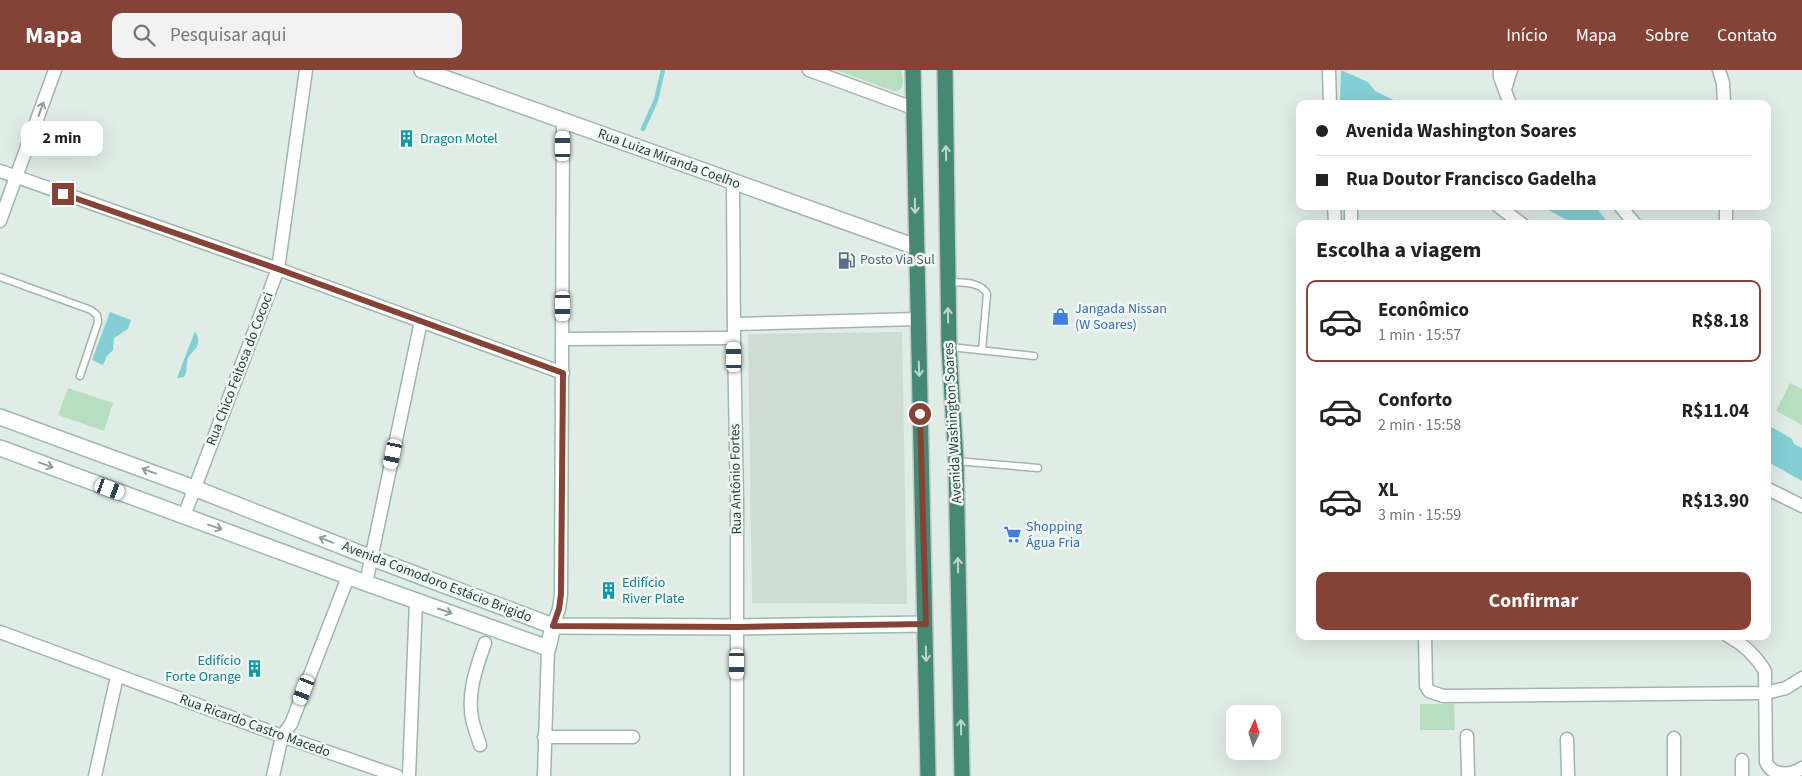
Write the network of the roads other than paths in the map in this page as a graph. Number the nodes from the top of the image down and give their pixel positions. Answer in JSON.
{"nodes":[{"id":1,"x":55,"y":70,"type":"edge"},
{"id":2,"x":306,"y":70,"type":"edge"},
{"id":3,"x":422,"y":70,"type":"edge"},
{"id":4,"x":809,"y":70,"type":"edge"},
{"id":5,"x":913,"y":70,"type":"edge"},
{"id":6,"x":945,"y":70,"type":"edge"},
{"id":7,"x":1329,"y":70,"type":"edge"},
{"id":8,"x":1500,"y":70,"type":"edge"},
{"id":9,"x":1511,"y":70,"type":"edge"},
{"id":10,"x":1720,"y":70,"type":"edge"},
{"id":11,"x":1506,"y":89,"type":"junction"},
{"id":12,"x":1330,"y":100,"type":"edge"},
{"id":13,"x":1509,"y":100,"type":"edge"},
{"id":14,"x":1724,"y":100,"type":"edge"},
{"id":15,"x":913,"y":108,"type":"junction"},
{"id":16,"x":563,"y":121,"type":"junction"},
{"id":17,"x":0,"y":171,"type":"edge"},
{"id":18,"x":16,"y":177,"type":"junction"},
{"id":19,"x":733,"y":183,"type":"junction"},
{"id":20,"x":1503,"y":210,"type":"edge"},
{"id":21,"x":1623,"y":210,"type":"edge"},
{"id":22,"x":1517,"y":220,"type":"edge"},
{"id":23,"x":1632,"y":220,"type":"edge"},
{"id":24,"x":0,"y":221,"type":"edge"},
{"id":25,"x":916,"y":247,"type":"junction"},
{"id":26,"x":278,"y":269,"type":"junction"},
{"id":27,"x":0,"y":277,"type":"edge"},
{"id":28,"x":948,"y":282,"type":"junction"},
{"id":29,"x":917,"y":319,"type":"junction"},
{"id":30,"x":420,"y":321,"type":"junction"},
{"id":31,"x":734,"y":324,"type":"junction"},
{"id":32,"x":734,"y":338,"type":"junction"},
{"id":33,"x":563,"y":339,"type":"junction"},
{"id":34,"x":948,"y":347,"type":"junction"},
{"id":35,"x":982,"y":350,"type":"junction"},
{"id":36,"x":1034,"y":356,"type":"dead end"},
{"id":37,"x":563,"y":373,"type":"junction"},
{"id":38,"x":80,"y":376,"type":"dead end"},
{"id":39,"x":0,"y":417,"type":"edge"},
{"id":40,"x":0,"y":448,"type":"edge"},
{"id":41,"x":956,"y":461,"type":"junction"},
{"id":42,"x":1038,"y":468,"type":"dead end"},
{"id":43,"x":194,"y":488,"type":"junction"},
{"id":44,"x":1771,"y":490,"type":"edge"},
{"id":45,"x":1802,"y":506,"type":"edge"},
{"id":46,"x":184,"y":516,"type":"junction"},
{"id":47,"x":372,"y":558,"type":"junction"},
{"id":48,"x":348,"y":576,"type":"junction"},
{"id":49,"x":366,"y":583,"type":"junction"},
{"id":50,"x":416,"y":601,"type":"junction"},
{"id":51,"x":926,"y":624,"type":"junction"},
{"id":52,"x":553,"y":626,"type":"junction"},
{"id":53,"x":738,"y":627,"type":"junction"},
{"id":54,"x":0,"y":632,"type":"edge"},
{"id":55,"x":488,"y":636,"type":"junction"},
{"id":56,"x":1424,"y":640,"type":"edge"},
{"id":57,"x":1736,"y":640,"type":"edge"},
{"id":58,"x":548,"y":648,"type":"junction"},
{"id":59,"x":117,"y":676,"type":"junction"},
{"id":60,"x":1802,"y":678,"type":"edge"},
{"id":61,"x":1766,"y":693,"type":"junction"},
{"id":62,"x":282,"y":736,"type":"junction"},
{"id":63,"x":1467,"y":736,"type":"dead end"},
{"id":64,"x":633,"y":737,"type":"dead end"},
{"id":65,"x":544,"y":738,"type":"junction"},
{"id":66,"x":1674,"y":738,"type":"dead end"},
{"id":67,"x":1567,"y":740,"type":"dead end"},
{"id":68,"x":480,"y":745,"type":"dead end"},
{"id":69,"x":1742,"y":760,"type":"dead end"},
{"id":70,"x":1802,"y":768,"type":"edge"},
{"id":71,"x":95,"y":776,"type":"edge"},
{"id":72,"x":273,"y":776,"type":"edge"},
{"id":73,"x":397,"y":776,"type":"edge"},
{"id":74,"x":409,"y":776,"type":"edge"},
{"id":75,"x":544,"y":776,"type":"edge"},
{"id":76,"x":737,"y":776,"type":"edge"},
{"id":77,"x":928,"y":776,"type":"edge"},
{"id":78,"x":962,"y":776,"type":"edge"},
{"id":79,"x":1468,"y":776,"type":"edge"},
{"id":80,"x":1568,"y":776,"type":"edge"},
{"id":81,"x":1674,"y":776,"type":"edge"},
{"id":82,"x":1742,"y":776,"type":"edge"}],
"edges":[{"from":18,"to":1,"type":"street","one_way":true},
{"from":2,"to":26,"type":"street","name":"Rua Chico Feitosa do Cococi"},
{"from":3,"to":16,"type":"main road","name":"Rua Luiza Miranda Coelho"},
{"from":4,"to":15,"type":"street"},
{"from":5,"to":15,"type":"highway"},
{"from":28,"to":6,"type":"highway","name":"Avenida Washington Soares","one_way":true},
{"from":7,"to":12,"type":"street"},
{"from":8,"to":11,"type":"street"},
{"from":9,"to":11,"type":"street"},
{"from":10,"to":14,"type":"street"},
{"from":11,"to":13,"type":"street"},
{"from":15,"to":25,"type":"highway","one_way":true},
{"from":16,"to":19,"type":"main road","name":"Rua Luiza Miranda Coelho"},
{"from":16,"to":33,"type":"street"},
{"from":17,"to":18,"type":"street"},
{"from":18,"to":24,"type":"street"},
{"from":18,"to":26,"type":"street"},
{"from":19,"to":25,"type":"main road","name":"Rua Luiza Miranda Coelho"},
{"from":19,"to":31,"type":"street","name":"Rua Antônio Fortes"},
{"from":20,"to":22,"type":"street"},
{"from":21,"to":23,"type":"street"},
{"from":25,"to":29,"type":"highway"},
{"from":26,"to":30,"type":"street"},
{"from":26,"to":43,"type":"street","name":"Rua Chico Feitosa do Cococi"},
{"from":27,"to":38,"type":"lane"},
{"from":34,"to":28,"type":"highway","name":"Avenida Washington Soares","one_way":true},
{"from":28,"to":35,"type":"lane"},
{"from":29,"to":31,"type":"street"},
{"from":29,"to":51,"type":"highway","one_way":true},
{"from":30,"to":37,"type":"street"},
{"from":30,"to":47,"type":"street"},
{"from":31,"to":32,"type":"street","name":"Rua Antônio Fortes"},
{"from":32,"to":33,"type":"street"},
{"from":32,"to":53,"type":"street","name":"Rua Antônio Fortes"},
{"from":33,"to":37,"type":"street"},
{"from":34,"to":35,"type":"lane"},
{"from":34,"to":41,"type":"highway","name":"Avenida Washington Soares"},
{"from":35,"to":36,"type":"lane"},
{"from":37,"to":52,"type":"street"},
{"from":43,"to":39,"type":"main road","name":"Avenida Comodoro Estácio Brigido","one_way":true},
{"from":40,"to":46,"type":"main road","name":"Avenida Comodoro Estácio Brigido","one_way":true},
{"from":41,"to":42,"type":"lane"},
{"from":78,"to":41,"type":"highway","name":"Avenida Washington Soares","one_way":true},
{"from":43,"to":46,"type":"street","name":"Rua Chico Feitosa do Cococi"},
{"from":47,"to":43,"type":"main road","name":"Avenida Comodoro Estácio Brigido","one_way":true},
{"from":44,"to":45,"type":"street"},
{"from":46,"to":48,"type":"main road","name":"Avenida Comodoro Estácio Brigido","one_way":true},
{"from":47,"to":49,"type":"street"},
{"from":47,"to":52,"type":"main road","name":"Avenida Comodoro Estácio Brigido"},
{"from":48,"to":49,"type":"main road","name":"Avenida Comodoro Estácio Brigido"},
{"from":48,"to":62,"type":"street"},
{"from":49,"to":50,"type":"main road","name":"Avenida Comodoro Estácio Brigido"},
{"from":50,"to":55,"type":"main road","name":"Avenida Comodoro Estácio Brigido","one_way":true},
{"from":50,"to":74,"type":"street"},
{"from":51,"to":53,"type":"main road","name":"Avenida Comodoro Estácio Brigido"},
{"from":51,"to":77,"type":"highway","one_way":true},
{"from":52,"to":53,"type":"main road","name":"Avenida Comodoro Estácio Brigido"},
{"from":52,"to":58,"type":"main road"},
{"from":53,"to":76,"type":"street","name":"Rua Antônio Fortes"},
{"from":54,"to":59,"type":"street","name":"Rua Ricardo Castro Macedo"},
{"from":55,"to":58,"type":"main road","name":"Avenida Comodoro Estácio Brigido"},
{"from":55,"to":68,"type":"street"},
{"from":56,"to":61,"type":"street"},
{"from":57,"to":61,"type":"street"},
{"from":58,"to":65,"type":"street"},
{"from":59,"to":62,"type":"street","name":"Rua Ricardo Castro Macedo"},
{"from":59,"to":71,"type":"street"},
{"from":60,"to":61,"type":"street"},
{"from":61,"to":70,"type":"street"},
{"from":62,"to":72,"type":"street"},
{"from":62,"to":73,"type":"street","name":"Rua Ricardo Castro Macedo"},
{"from":63,"to":79,"type":"street"},
{"from":64,"to":65,"type":"street"},
{"from":65,"to":75,"type":"street"},
{"from":66,"to":81,"type":"street"},
{"from":67,"to":80,"type":"street"},
{"from":69,"to":82,"type":"street"}]}
